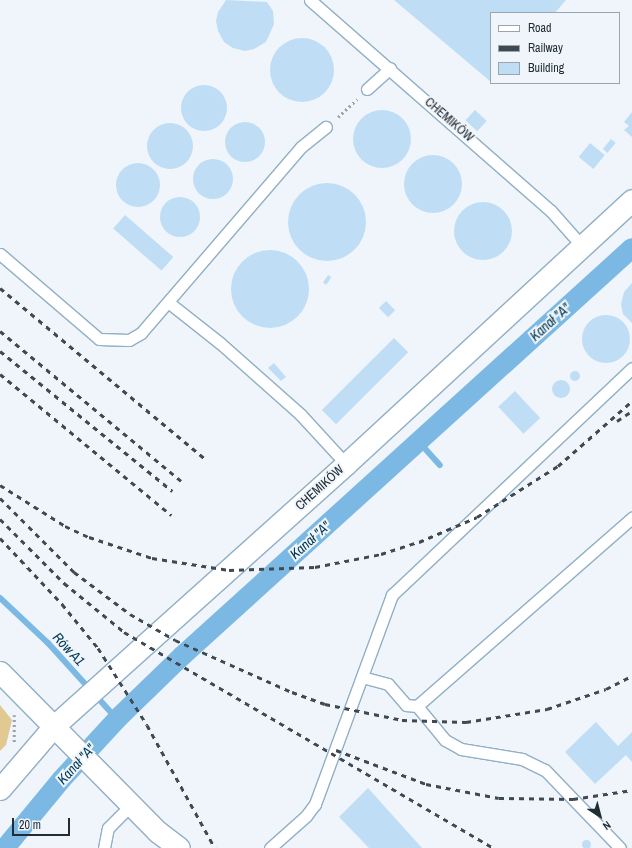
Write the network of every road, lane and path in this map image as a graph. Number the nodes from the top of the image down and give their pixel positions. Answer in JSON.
{"nodes":[{"id":1,"x":310,"y":0,"type":"edge"},
{"id":2,"x":390,"y":68,"type":"junction"},
{"id":3,"x":367,"y":90,"type":"joint"},
{"id":4,"x":326,"y":126,"type":"joint"},
{"id":5,"x":632,"y":200,"type":"edge"},
{"id":6,"x":582,"y":246,"type":"junction"},
{"id":7,"x":0,"y":254,"type":"edge"},
{"id":8,"x":168,"y":302,"type":"junction"},
{"id":9,"x":632,"y":368,"type":"edge"},
{"id":10,"x":346,"y":464,"type":"junction"},
{"id":11,"x":632,"y":518,"type":"edge"},
{"id":12,"x":0,"y":672,"type":"edge"},
{"id":13,"x":362,"y":677,"type":"junction"},
{"id":14,"x":24,"y":696,"type":"junction"},
{"id":15,"x":417,"y":706,"type":"junction"},
{"id":16,"x":54,"y":726,"type":"junction"},
{"id":17,"x":14,"y":746,"type":"dead end"},
{"id":18,"x":0,"y":789,"type":"edge"},
{"id":19,"x":131,"y":805,"type":"junction"},
{"id":20,"x":104,"y":848,"type":"edge"},
{"id":21,"x":179,"y":848,"type":"edge"},
{"id":22,"x":270,"y":848,"type":"edge"},
{"id":23,"x":620,"y":848,"type":"edge"}],
"edges":[{"from":1,"to":2,"type":"lane","name":"CHEMIKÓW"},
{"from":2,"to":3,"type":"lane"},
{"from":2,"to":6,"type":"lane","name":"CHEMIKÓW"},
{"from":3,"to":4,"type":"path"},
{"from":4,"to":8,"type":"lane"},
{"from":5,"to":6,"type":"street","name":"CHEMIKÓW"},
{"from":6,"to":10,"type":"street","name":"CHEMIKÓW"},
{"from":7,"to":8,"type":"lane"},
{"from":8,"to":10,"type":"lane"},
{"from":9,"to":13,"type":"lane"},
{"from":10,"to":16,"type":"street","name":"CHEMIKÓW"},
{"from":11,"to":15,"type":"lane"},
{"from":12,"to":14,"type":"street"},
{"from":13,"to":15,"type":"lane"},
{"from":13,"to":22,"type":"lane"},
{"from":14,"to":16,"type":"street"},
{"from":14,"to":17,"type":"path"},
{"from":15,"to":23,"type":"lane"},
{"from":16,"to":18,"type":"street","name":"CHEMIKÓW"},
{"from":16,"to":19,"type":"street"},
{"from":19,"to":20,"type":"lane"},
{"from":19,"to":21,"type":"street"}]}
